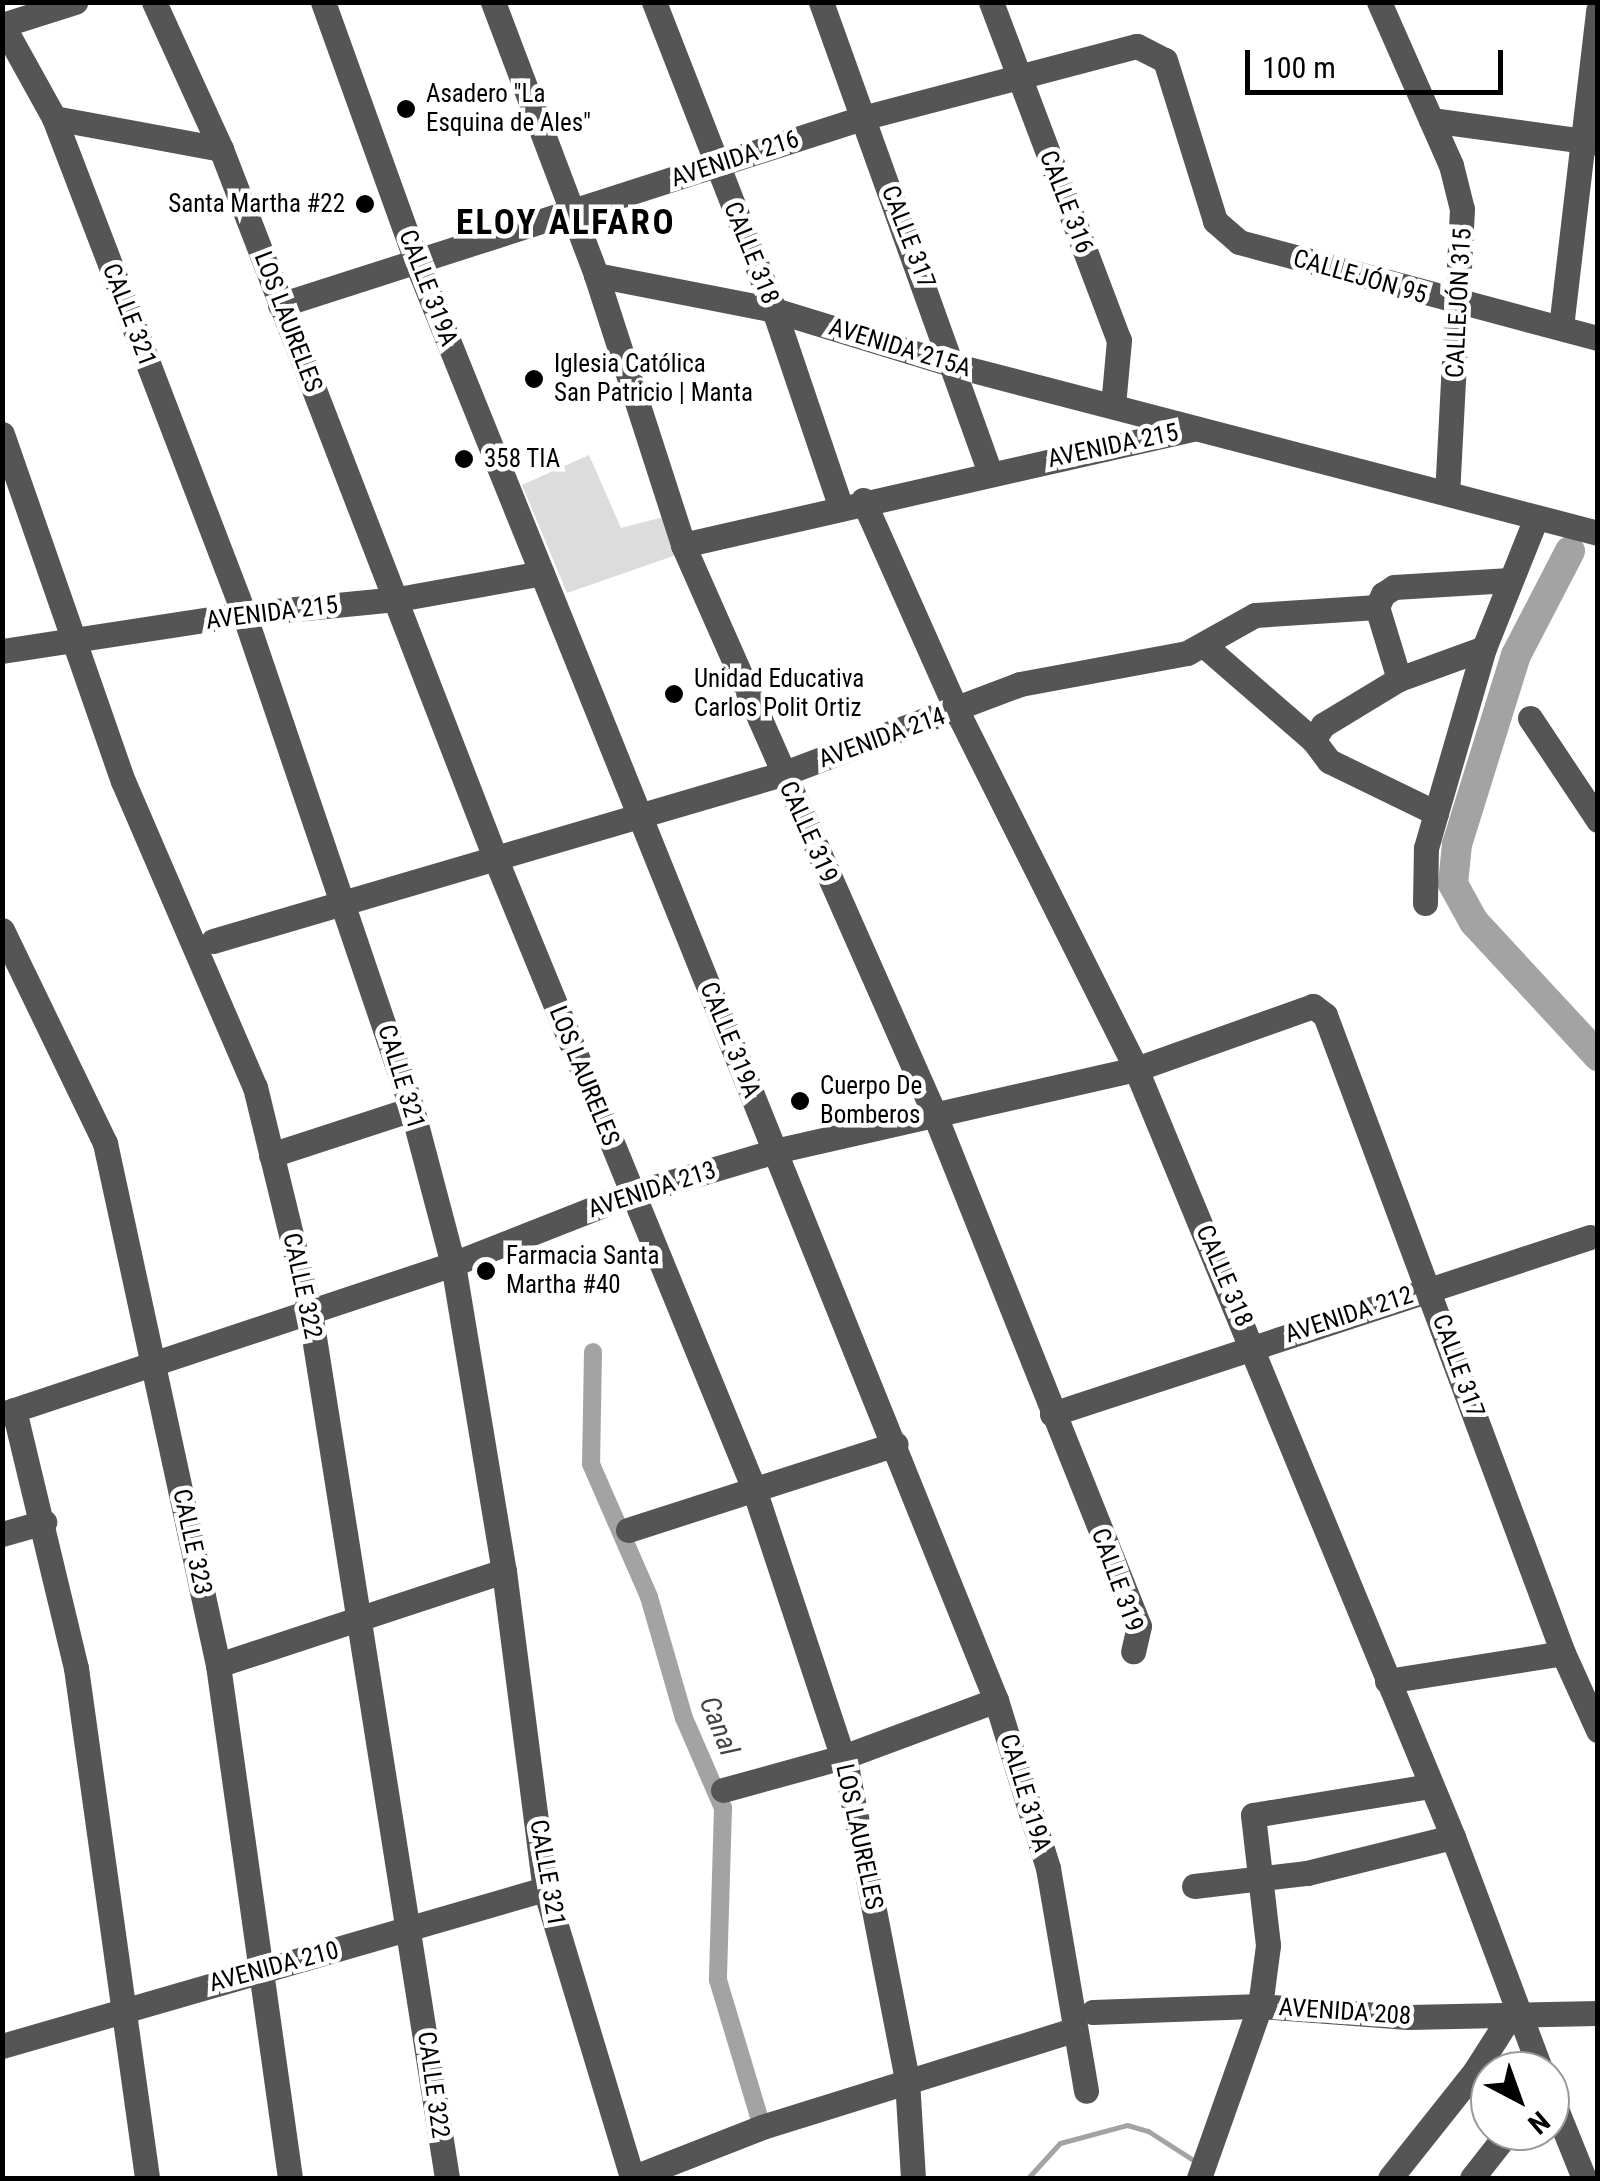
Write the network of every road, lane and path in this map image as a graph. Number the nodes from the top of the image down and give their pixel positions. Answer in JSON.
{"nodes":[{"id":1,"x":74,"y":2,"type":"edge"},
{"id":2,"x":154,"y":2,"type":"edge"},
{"id":3,"x":323,"y":2,"type":"edge"},
{"id":4,"x":494,"y":2,"type":"edge"},
{"id":5,"x":654,"y":2,"type":"edge"},
{"id":6,"x":821,"y":2,"type":"edge"},
{"id":7,"x":991,"y":2,"type":"edge"},
{"id":8,"x":1379,"y":2,"type":"edge"},
{"id":9,"x":1598,"y":10,"type":"edge"},
{"id":10,"x":3,"y":24,"type":"edge"},
{"id":11,"x":1018,"y":76,"type":"junction"},
{"id":12,"x":54,"y":118,"type":"junction"},
{"id":13,"x":862,"y":118,"type":"junction"},
{"id":14,"x":1431,"y":120,"type":"junction"},
{"id":15,"x":1590,"y":142,"type":"edge"},
{"id":16,"x":221,"y":149,"type":"junction"},
{"id":17,"x":716,"y":165,"type":"junction"},
{"id":18,"x":574,"y":211,"type":"junction"},
{"id":19,"x":1239,"y":242,"type":"joint"},
{"id":20,"x":416,"y":261,"type":"junction"},
{"id":21,"x":596,"y":274,"type":"junction"},
{"id":22,"x":280,"y":305,"type":"junction"},
{"id":23,"x":1460,"y":306,"type":"junction"},
{"id":24,"x":774,"y":310,"type":"junction"},
{"id":25,"x":1561,"y":327,"type":"junction"},
{"id":26,"x":1598,"y":338,"type":"edge"},
{"id":27,"x":957,"y":366,"type":"junction"},
{"id":28,"x":1113,"y":406,"type":"junction"},
{"id":29,"x":1202,"y":427,"type":"junction"},
{"id":30,"x":2,"y":434,"type":"edge"},
{"id":31,"x":990,"y":473,"type":"junction"},
{"id":32,"x":1447,"y":492,"type":"junction"},
{"id":33,"x":852,"y":503,"type":"junction"},
{"id":34,"x":1536,"y":518,"type":"junction"},
{"id":35,"x":1598,"y":534,"type":"edge"},
{"id":36,"x":684,"y":545,"type":"junction"},
{"id":37,"x":542,"y":573,"type":"junction"},
{"id":38,"x":1510,"y":580,"type":"junction"},
{"id":39,"x":398,"y":599,"type":"junction"},
{"id":40,"x":1377,"y":607,"type":"junction"},
{"id":41,"x":244,"y":614,"type":"junction"},
{"id":42,"x":72,"y":640,"type":"junction"},
{"id":43,"x":1206,"y":646,"type":"junction"},
{"id":44,"x":1484,"y":648,"type":"junction"},
{"id":45,"x":2,"y":651,"type":"edge"},
{"id":46,"x":1399,"y":679,"type":"junction"},
{"id":47,"x":957,"y":711,"type":"junction"},
{"id":48,"x":1530,"y":718,"type":"dead end"},
{"id":49,"x":1313,"y":740,"type":"junction"},
{"id":50,"x":782,"y":774,"type":"junction"},
{"id":51,"x":1436,"y":813,"type":"junction"},
{"id":52,"x":638,"y":817,"type":"junction"},
{"id":53,"x":1598,"y":820,"type":"edge"},
{"id":54,"x":494,"y":855,"type":"junction"},
{"id":55,"x":345,"y":900,"type":"junction"},
{"id":56,"x":1425,"y":903,"type":"dead end"},
{"id":57,"x":2,"y":930,"type":"edge"},
{"id":58,"x":213,"y":941,"type":"dead end"},
{"id":59,"x":1313,"y":1006,"type":"joint"},
{"id":60,"x":1136,"y":1068,"type":"junction"},
{"id":61,"x":412,"y":1109,"type":"junction"},
{"id":62,"x":934,"y":1113,"type":"junction"},
{"id":63,"x":775,"y":1152,"type":"junction"},
{"id":64,"x":272,"y":1155,"type":"junction"},
{"id":65,"x":631,"y":1194,"type":"junction"},
{"id":66,"x":1590,"y":1237,"type":"dead end"},
{"id":67,"x":453,"y":1264,"type":"junction"},
{"id":68,"x":1430,"y":1288,"type":"junction"},
{"id":69,"x":310,"y":1312,"type":"junction"},
{"id":70,"x":1254,"y":1347,"type":"junction"},
{"id":71,"x":154,"y":1366,"type":"junction"},
{"id":72,"x":8,"y":1412,"type":"edge"},
{"id":73,"x":1052,"y":1414,"type":"junction"},
{"id":74,"x":896,"y":1444,"type":"junction"},
{"id":75,"x":754,"y":1489,"type":"junction"},
{"id":76,"x":44,"y":1522,"type":"junction"},
{"id":77,"x":628,"y":1530,"type":"dead end"},
{"id":78,"x":2,"y":1534,"type":"edge"},
{"id":79,"x":504,"y":1571,"type":"junction"},
{"id":80,"x":360,"y":1620,"type":"junction"},
{"id":81,"x":1132,"y":1650,"type":"dead end"},
{"id":82,"x":1563,"y":1654,"type":"junction"},
{"id":83,"x":218,"y":1664,"type":"junction"},
{"id":84,"x":1387,"y":1681,"type":"junction"},
{"id":85,"x":996,"y":1700,"type":"junction"},
{"id":86,"x":1598,"y":1730,"type":"edge"},
{"id":87,"x":843,"y":1757,"type":"junction"},
{"id":88,"x":1431,"y":1786,"type":"junction"},
{"id":89,"x":724,"y":1790,"type":"dead end"},
{"id":90,"x":1453,"y":1837,"type":"junction"},
{"id":91,"x":1261,"y":1879,"type":"junction"},
{"id":92,"x":1194,"y":1886,"type":"dead end"},
{"id":93,"x":545,"y":1889,"type":"junction"},
{"id":94,"x":410,"y":1930,"type":"junction"},
{"id":95,"x":264,"y":1970,"type":"junction"},
{"id":96,"x":1260,"y":2006,"type":"junction"},
{"id":97,"x":128,"y":2008,"type":"junction"},
{"id":98,"x":1092,"y":2012,"type":"dead end"},
{"id":99,"x":1598,"y":2013,"type":"edge"},
{"id":100,"x":1515,"y":2016,"type":"junction"},
{"id":101,"x":1073,"y":2030,"type":"junction"},
{"id":102,"x":2,"y":2046,"type":"edge"},
{"id":103,"x":1532,"y":2051,"type":"edge"},
{"id":104,"x":907,"y":2080,"type":"junction"},
{"id":105,"x":1086,"y":2091,"type":"dead end"},
{"id":106,"x":1570,"y":2143,"type":"edge"},
{"id":107,"x":1493,"y":2151,"type":"edge"},
{"id":108,"x":147,"y":2178,"type":"edge"},
{"id":109,"x":290,"y":2178,"type":"edge"},
{"id":110,"x":446,"y":2178,"type":"edge"},
{"id":111,"x":632,"y":2178,"type":"edge"},
{"id":112,"x":913,"y":2178,"type":"edge"},
{"id":113,"x":1199,"y":2178,"type":"edge"},
{"id":114,"x":1390,"y":2178,"type":"edge"},
{"id":115,"x":1472,"y":2178,"type":"edge"},
{"id":116,"x":1584,"y":2178,"type":"edge"}],
"edges":[{"from":1,"to":10,"type":"street"},
{"from":2,"to":16,"type":"street","name":"LOS LAURELES"},
{"from":3,"to":20,"type":"street","name":"CALLE 319A"},
{"from":4,"to":18,"type":"street","name":"CALLE 319"},
{"from":5,"to":17,"type":"street","name":"CALLE 318"},
{"from":6,"to":13,"type":"street","name":"CALLE 317"},
{"from":7,"to":11,"type":"street","name":"CALLE 316"},
{"from":8,"to":14,"type":"street","name":"CALLEJÓN 315"},
{"from":9,"to":15,"type":"street"},
{"from":10,"to":12,"type":"street","name":"CALLE 321"},
{"from":11,"to":13,"type":"street","name":"AVENIDA 216"},
{"from":11,"to":19,"type":"street","name":"AVENIDA 216"},
{"from":11,"to":28,"type":"street","name":"CALLE 316"},
{"from":12,"to":16,"type":"street"},
{"from":12,"to":41,"type":"street","name":"CALLE 321"},
{"from":13,"to":17,"type":"street","name":"AVENIDA 216"},
{"from":13,"to":27,"type":"street","name":"CALLE 317"},
{"from":14,"to":15,"type":"street"},
{"from":14,"to":23,"type":"street","name":"CALLEJÓN 315"},
{"from":15,"to":25,"type":"street"},
{"from":16,"to":22,"type":"street","name":"LOS LAURELES"},
{"from":17,"to":18,"type":"street","name":"AVENIDA 216"},
{"from":17,"to":24,"type":"street","name":"CALLE 318"},
{"from":18,"to":20,"type":"street","name":"AVENIDA 216"},
{"from":18,"to":21,"type":"street","name":"CALLE 319"},
{"from":19,"to":23,"type":"street","name":"CALLEJÓN 95"},
{"from":20,"to":22,"type":"street","name":"AVENIDA 216"},
{"from":20,"to":37,"type":"street","name":"CALLE 319A"},
{"from":21,"to":24,"type":"street","name":"AVENIDA 215A"},
{"from":21,"to":36,"type":"street","name":"CALLE 319"},
{"from":22,"to":39,"type":"street","name":"LOS LAURELES"},
{"from":23,"to":25,"type":"street","name":"CALLEJÓN 95"},
{"from":23,"to":32,"type":"street","name":"CALLEJÓN 315"},
{"from":24,"to":27,"type":"street","name":"AVENIDA 215A"},
{"from":24,"to":33,"type":"street","name":"CALLE 318"},
{"from":25,"to":26,"type":"street","name":"CALLEJÓN 95"},
{"from":27,"to":28,"type":"street","name":"AVENIDA 215A"},
{"from":27,"to":31,"type":"street","name":"CALLE 317"},
{"from":28,"to":29,"type":"street","name":"AVENIDA 215A"},
{"from":29,"to":31,"type":"street","name":"AVENIDA 215"},
{"from":29,"to":32,"type":"street","name":"AVENIDA 215"},
{"from":30,"to":42,"type":"street","name":"CALLE 322"},
{"from":31,"to":33,"type":"street","name":"AVENIDA 215"},
{"from":32,"to":34,"type":"street","name":"AVENIDA 215"},
{"from":33,"to":36,"type":"street","name":"AVENIDA 215"},
{"from":33,"to":47,"type":"street","name":"CALLE 318"},
{"from":34,"to":35,"type":"street","name":"AVENIDA 215"},
{"from":34,"to":38,"type":"street"},
{"from":36,"to":50,"type":"street","name":"CALLE 319"},
{"from":37,"to":39,"type":"street","name":"AVENIDA 215"},
{"from":37,"to":52,"type":"street","name":"CALLE 319A"},
{"from":38,"to":40,"type":"street"},
{"from":38,"to":44,"type":"street"},
{"from":39,"to":41,"type":"street","name":"AVENIDA 215"},
{"from":39,"to":54,"type":"street","name":"LOS LAURELES"},
{"from":40,"to":43,"type":"street","name":"AVENIDA 214"},
{"from":40,"to":46,"type":"street"},
{"from":41,"to":42,"type":"street","name":"AVENIDA 215"},
{"from":41,"to":55,"type":"street","name":"CALLE 321"},
{"from":42,"to":45,"type":"street","name":"AVENIDA 215"},
{"from":42,"to":64,"type":"street","name":"CALLE 322"},
{"from":43,"to":47,"type":"street","name":"AVENIDA 214"},
{"from":43,"to":49,"type":"street"},
{"from":44,"to":46,"type":"street"},
{"from":44,"to":51,"type":"street"},
{"from":46,"to":49,"type":"street"},
{"from":47,"to":50,"type":"street","name":"AVENIDA 214"},
{"from":47,"to":60,"type":"street","name":"CALLE 318"},
{"from":48,"to":53,"type":"street"},
{"from":49,"to":51,"type":"street"},
{"from":50,"to":52,"type":"street","name":"AVENIDA 214"},
{"from":50,"to":62,"type":"street","name":"CALLE 319"},
{"from":51,"to":56,"type":"street"},
{"from":52,"to":54,"type":"street","name":"AVENIDA 214"},
{"from":52,"to":63,"type":"street","name":"CALLE 319A"},
{"from":54,"to":55,"type":"street","name":"AVENIDA 214"},
{"from":54,"to":65,"type":"street","name":"LOS LAURELES"},
{"from":55,"to":58,"type":"street","name":"AVENIDA 214"},
{"from":55,"to":61,"type":"street","name":"CALLE 321"},
{"from":57,"to":71,"type":"street","name":"CALLE 323"},
{"from":59,"to":60,"type":"street","name":"AVENIDA 213"},
{"from":59,"to":68,"type":"street","name":"CALLE 317"},
{"from":60,"to":62,"type":"street","name":"AVENIDA 213"},
{"from":60,"to":70,"type":"street","name":"CALLE 318"},
{"from":61,"to":64,"type":"street"},
{"from":61,"to":67,"type":"street","name":"CALLE 321"},
{"from":62,"to":63,"type":"street","name":"AVENIDA 213"},
{"from":62,"to":73,"type":"street","name":"CALLE 319"},
{"from":63,"to":65,"type":"street","name":"AVENIDA 213"},
{"from":63,"to":74,"type":"street","name":"CALLE 319A"},
{"from":64,"to":69,"type":"street","name":"CALLE 322"},
{"from":65,"to":67,"type":"street","name":"AVENIDA 213"},
{"from":65,"to":75,"type":"street","name":"LOS LAURELES"},
{"from":66,"to":68,"type":"street","name":"AVENIDA 212"},
{"from":67,"to":69,"type":"street","name":"AVENIDA 213"},
{"from":67,"to":79,"type":"street","name":"CALLE 321"},
{"from":68,"to":70,"type":"street","name":"AVENIDA 212"},
{"from":68,"to":82,"type":"street","name":"CALLE 317"},
{"from":69,"to":71,"type":"street","name":"AVENIDA 213"},
{"from":69,"to":80,"type":"street","name":"CALLE 322"},
{"from":70,"to":73,"type":"street","name":"AVENIDA 212"},
{"from":70,"to":84,"type":"street","name":"CALLE 318"},
{"from":71,"to":72,"type":"street","name":"AVENIDA 213"},
{"from":71,"to":83,"type":"street","name":"CALLE 323"},
{"from":72,"to":76,"type":"street"},
{"from":73,"to":81,"type":"street","name":"CALLE 319"},
{"from":74,"to":75,"type":"street"},
{"from":74,"to":85,"type":"street","name":"CALLE 319A"},
{"from":75,"to":77,"type":"street"},
{"from":75,"to":87,"type":"street","name":"LOS LAURELES"},
{"from":76,"to":78,"type":"street"},
{"from":76,"to":97,"type":"street"},
{"from":79,"to":80,"type":"street"},
{"from":79,"to":93,"type":"street","name":"CALLE 321"},
{"from":80,"to":83,"type":"street"},
{"from":80,"to":94,"type":"street","name":"CALLE 322"},
{"from":82,"to":84,"type":"street"},
{"from":82,"to":86,"type":"street","name":"CALLE 317"},
{"from":83,"to":95,"type":"street","name":"CALLE 323"},
{"from":84,"to":88,"type":"street","name":"CALLE 318"},
{"from":85,"to":87,"type":"street"},
{"from":85,"to":101,"type":"street","name":"CALLE 319A"},
{"from":87,"to":89,"type":"street"},
{"from":87,"to":104,"type":"street","name":"LOS LAURELES"},
{"from":88,"to":90,"type":"street","name":"CALLE 318"},
{"from":88,"to":91,"type":"street"},
{"from":90,"to":91,"type":"street"},
{"from":90,"to":100,"type":"street","name":"CALLE 318"},
{"from":91,"to":92,"type":"street"},
{"from":91,"to":96,"type":"street"},
{"from":93,"to":94,"type":"street","name":"AVENIDA 210"},
{"from":93,"to":111,"type":"street","name":"CALLE 321"},
{"from":94,"to":95,"type":"street","name":"AVENIDA 210"},
{"from":94,"to":110,"type":"street","name":"CALLE 322"},
{"from":95,"to":97,"type":"street","name":"AVENIDA 210"},
{"from":95,"to":109,"type":"street","name":"CALLE 323"},
{"from":96,"to":98,"type":"street","name":"AVENIDA 208"},
{"from":96,"to":100,"type":"street","name":"AVENIDA 208"},
{"from":96,"to":113,"type":"street"},
{"from":97,"to":102,"type":"street","name":"AVENIDA 210"},
{"from":97,"to":108,"type":"street"},
{"from":99,"to":100,"type":"street","name":"AVENIDA 208"},
{"from":100,"to":103,"type":"street","name":"CALLE 318"},
{"from":100,"to":114,"type":"street"},
{"from":101,"to":104,"type":"street"},
{"from":101,"to":105,"type":"street","name":"CALLE 319A"},
{"from":104,"to":111,"type":"street"},
{"from":104,"to":112,"type":"street","name":"LOS LAURELES"},
{"from":106,"to":116,"type":"street"},
{"from":107,"to":115,"type":"street"}]}
